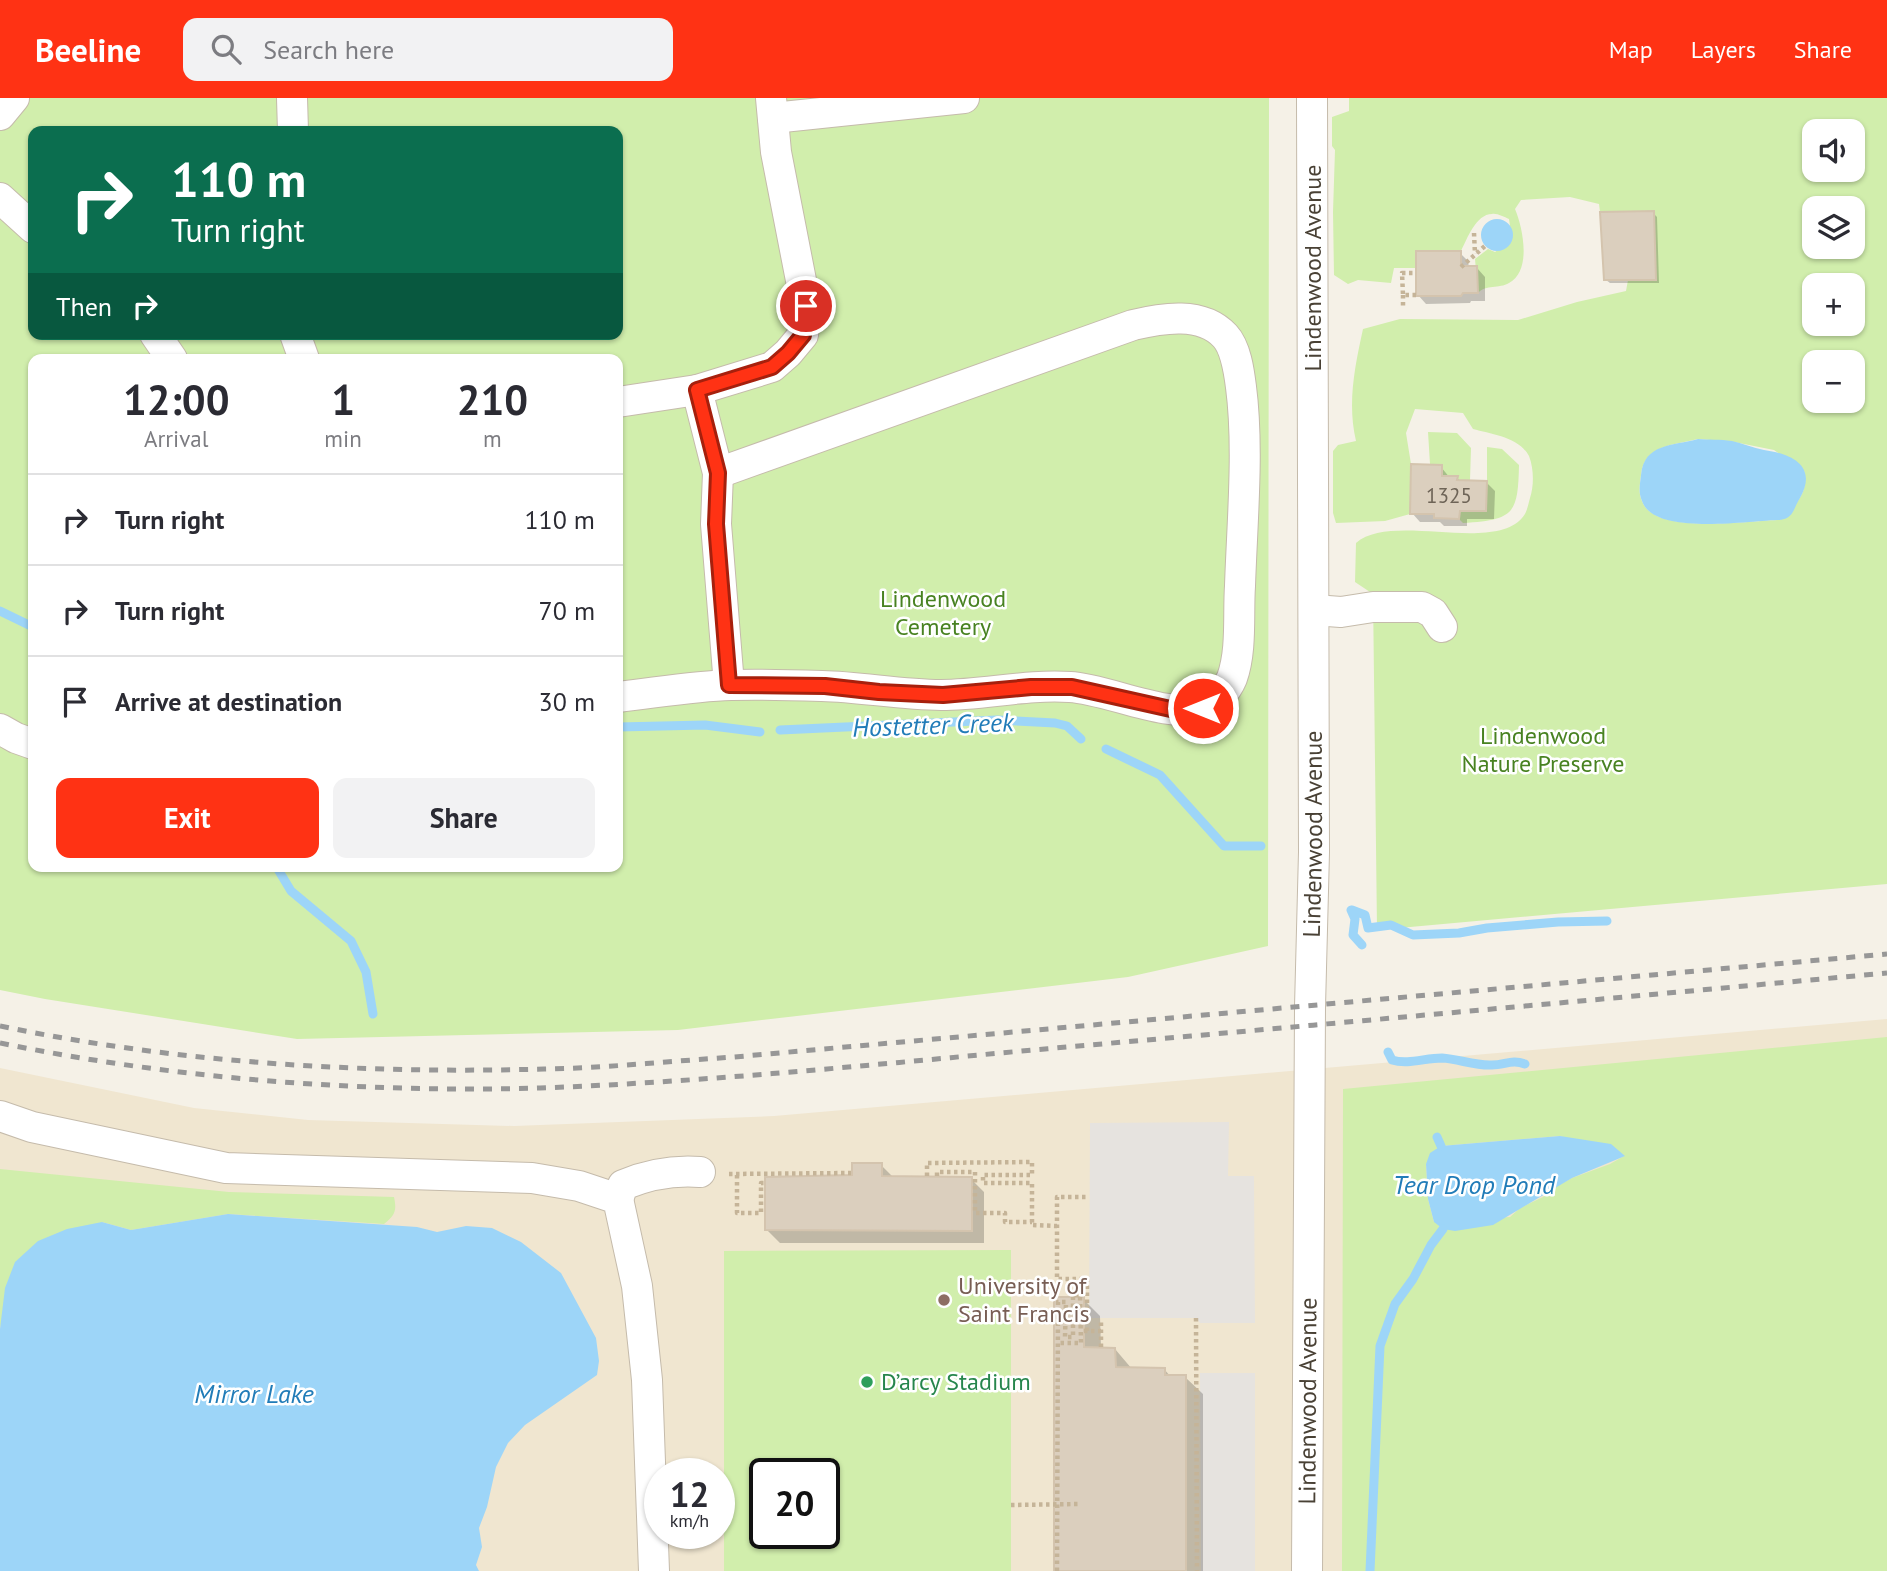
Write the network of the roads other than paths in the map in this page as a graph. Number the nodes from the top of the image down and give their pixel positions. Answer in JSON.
{"nodes":[{"id":1,"x":14,"y":98,"type":"edge"},
{"id":2,"x":292,"y":98,"type":"edge"},
{"id":3,"x":964,"y":98,"type":"edge"},
{"id":4,"x":1312,"y":98,"type":"edge"},
{"id":5,"x":772,"y":108,"type":"edge"},
{"id":6,"x":0,"y":115,"type":"edge"},
{"id":7,"x":293,"y":126,"type":"edge"},
{"id":8,"x":0,"y":198,"type":"edge"},
{"id":9,"x":28,"y":223,"type":"edge"},
{"id":10,"x":697,"y":390,"type":"junction"},
{"id":11,"x":623,"y":401,"type":"edge"},
{"id":12,"x":718,"y":473,"type":"junction"},
{"id":13,"x":1314,"y":610,"type":"junction"},
{"id":14,"x":1442,"y":627,"type":"dead end"},
{"id":15,"x":729,"y":685,"type":"junction"},
{"id":16,"x":623,"y":696,"type":"edge"},
{"id":17,"x":0,"y":729,"type":"edge"},
{"id":18,"x":28,"y":742,"type":"edge"},
{"id":19,"x":0,"y":1116,"type":"edge"},
{"id":20,"x":700,"y":1172,"type":"dead end"},
{"id":21,"x":618,"y":1199,"type":"junction"},
{"id":22,"x":654,"y":1571,"type":"edge"},
{"id":23,"x":1307,"y":1571,"type":"edge"}],
"edges":[{"from":1,"to":6,"type":"street"},
{"from":2,"to":7,"type":"street"},
{"from":3,"to":5,"type":"street"},
{"from":4,"to":13,"type":"street","name":"Lindenwood Avenue"},
{"from":5,"to":10,"type":"street"},
{"from":8,"to":9,"type":"street"},
{"from":10,"to":11,"type":"street"},
{"from":10,"to":12,"type":"street"},
{"from":12,"to":15,"type":"street"},
{"from":12,"to":15,"type":"street"},
{"from":13,"to":14,"type":"street"},
{"from":13,"to":23,"type":"street","name":"Lindenwood Avenue"},
{"from":15,"to":16,"type":"street"},
{"from":17,"to":18,"type":"street"},
{"from":19,"to":21,"type":"street"},
{"from":20,"to":21,"type":"street"},
{"from":21,"to":22,"type":"street"}]}
